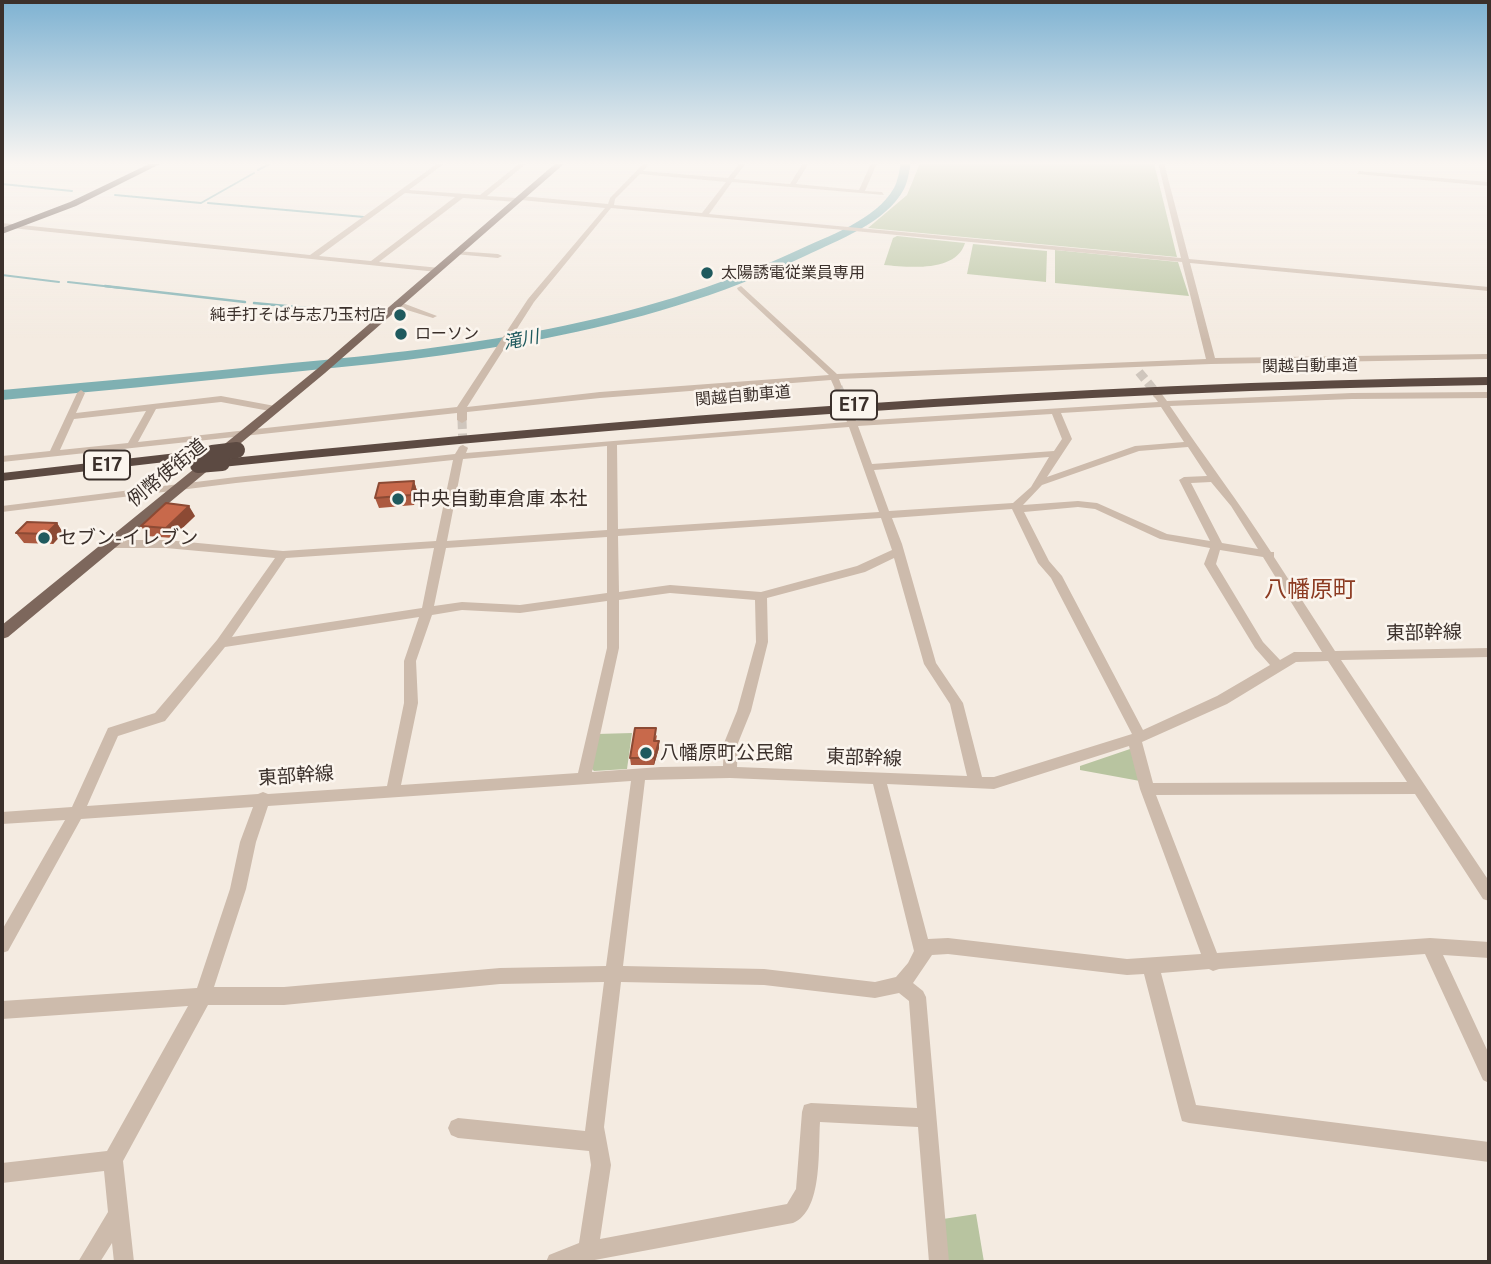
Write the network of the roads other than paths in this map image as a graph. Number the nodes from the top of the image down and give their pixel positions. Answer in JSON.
{"nodes":[{"id":1,"x":360,"y":222,"type":"edge"},
{"id":2,"x":427,"y":222,"type":"edge"},
{"id":3,"x":492,"y":222,"type":"edge"},
{"id":4,"x":596,"y":222,"type":"edge"},
{"id":5,"x":787,"y":222,"type":"edge"},
{"id":6,"x":1175,"y":222,"type":"edge"},
{"id":7,"x":5,"y":227,"type":"edge"},
{"id":8,"x":456,"y":253,"type":"junction"},
{"id":9,"x":498,"y":256,"type":"dead end"},
{"id":10,"x":312,"y":257,"type":"junction"},
{"id":11,"x":1184,"y":260,"type":"junction"},
{"id":12,"x":373,"y":263,"type":"junction"},
{"id":13,"x":437,"y":270,"type":"junction"},
{"id":14,"x":741,"y":288,"type":"dead end"},
{"id":15,"x":1489,"y":289,"type":"edge"},
{"id":16,"x":397,"y":303,"type":"junction"},
{"id":17,"x":433,"y":316,"type":"dead end"},
{"id":18,"x":1489,"y":357,"type":"edge"},
{"id":19,"x":1211,"y":360,"type":"junction"},
{"id":20,"x":1489,"y":372,"type":"edge"},
{"id":21,"x":1489,"y":381,"type":"edge"},
{"id":22,"x":836,"y":382,"type":"junction"},
{"id":23,"x":81,"y":393,"type":"dead end"},
{"id":24,"x":1489,"y":395,"type":"edge"},
{"id":25,"x":1161,"y":400,"type":"junction"},
{"id":26,"x":153,"y":407,"type":"junction"},
{"id":27,"x":275,"y":409,"type":"junction"},
{"id":28,"x":1055,"y":410,"type":"junction"},
{"id":29,"x":462,"y":415,"type":"junction"},
{"id":30,"x":70,"y":416,"type":"junction"},
{"id":31,"x":850,"y":419,"type":"junction"},
{"id":32,"x":248,"y":430,"type":"junction"},
{"id":33,"x":612,"y":443,"type":"junction"},
{"id":34,"x":132,"y":444,"type":"junction"},
{"id":35,"x":1190,"y":444,"type":"junction"},
{"id":36,"x":54,"y":453,"type":"junction"},
{"id":37,"x":461,"y":453,"type":"junction"},
{"id":38,"x":1055,"y":454,"type":"junction"},
{"id":39,"x":217,"y":458,"type":"junction"},
{"id":40,"x":2,"y":459,"type":"edge"},
{"id":41,"x":867,"y":467,"type":"junction"},
{"id":42,"x":2,"y":477,"type":"edge"},
{"id":43,"x":1214,"y":479,"type":"junction"},
{"id":44,"x":1040,"y":483,"type":"junction"},
{"id":45,"x":2,"y":489,"type":"edge"},
{"id":46,"x":178,"y":489,"type":"junction"},
{"id":47,"x":19,"y":507,"type":"junction"},
{"id":48,"x":1018,"y":508,"type":"junction"},
{"id":49,"x":2,"y":509,"type":"edge"},
{"id":50,"x":885,"y":515,"type":"junction"},
{"id":51,"x":2,"y":521,"type":"edge"},
{"id":52,"x":612,"y":533,"type":"junction"},
{"id":53,"x":109,"y":544,"type":"junction"},
{"id":54,"x":1217,"y":544,"type":"junction"},
{"id":55,"x":440,"y":545,"type":"junction"},
{"id":56,"x":898,"y":552,"type":"junction"},
{"id":57,"x":283,"y":555,"type":"junction"},
{"id":58,"x":1270,"y":555,"type":"junction"},
{"id":59,"x":761,"y":596,"type":"junction"},
{"id":60,"x":614,"y":598,"type":"junction"},
{"id":61,"x":427,"y":612,"type":"junction"},
{"id":62,"x":2,"y":633,"type":"edge"},
{"id":63,"x":221,"y":643,"type":"junction"},
{"id":64,"x":1489,"y":652,"type":"edge"},
{"id":65,"x":1329,"y":654,"type":"junction"},
{"id":66,"x":1278,"y":666,"type":"junction"},
{"id":67,"x":1137,"y":738,"type":"junction"},
{"id":68,"x":730,"y":772,"type":"junction"},
{"id":69,"x":639,"y":774,"type":"junction"},
{"id":70,"x":584,"y":777,"type":"junction"},
{"id":71,"x":878,"y":777,"type":"junction"},
{"id":72,"x":976,"y":783,"type":"junction"},
{"id":73,"x":1418,"y":788,"type":"junction"},
{"id":74,"x":393,"y":789,"type":"junction"},
{"id":75,"x":1146,"y":789,"type":"junction"},
{"id":76,"x":264,"y":798,"type":"junction"},
{"id":77,"x":77,"y":812,"type":"junction"},
{"id":78,"x":2,"y":818,"type":"edge"},
{"id":79,"x":1489,"y":894,"type":"edge"},
{"id":80,"x":2,"y":945,"type":"edge"},
{"id":81,"x":1430,"y":946,"type":"junction"},
{"id":82,"x":1489,"y":950,"type":"edge"},
{"id":83,"x":923,"y":952,"type":"junction"},
{"id":84,"x":1213,"y":963,"type":"junction"},
{"id":85,"x":1150,"y":965,"type":"junction"},
{"id":86,"x":612,"y":974,"type":"junction"},
{"id":87,"x":901,"y":984,"type":"junction"},
{"id":88,"x":203,"y":996,"type":"junction"},
{"id":89,"x":2,"y":1010,"type":"edge"},
{"id":90,"x":1489,"y":1074,"type":"edge"},
{"id":91,"x":928,"y":1118,"type":"junction"},
{"id":92,"x":458,"y":1128,"type":"dead end"},
{"id":93,"x":597,"y":1142,"type":"junction"},
{"id":94,"x":1489,"y":1152,"type":"edge"},
{"id":95,"x":113,"y":1160,"type":"junction"},
{"id":96,"x":2,"y":1173,"type":"edge"},
{"id":97,"x":118,"y":1215,"type":"junction"},
{"id":98,"x":572,"y":1257,"type":"edge"},
{"id":99,"x":88,"y":1262,"type":"edge"},
{"id":100,"x":124,"y":1262,"type":"edge"},
{"id":101,"x":939,"y":1262,"type":"edge"}],
"edges":[{"from":1,"to":10,"type":"street"},
{"from":2,"to":12,"type":"street"},
{"from":3,"to":8,"type":"main road","name":"例幣使街道"},
{"from":4,"to":29,"type":"street"},
{"from":5,"to":11,"type":"street"},
{"from":6,"to":11,"type":"street"},
{"from":7,"to":10,"type":"street"},
{"from":8,"to":9,"type":"street"},
{"from":8,"to":13,"type":"main road","name":"例幣使街道"},
{"from":10,"to":12,"type":"street"},
{"from":11,"to":15,"type":"street"},
{"from":11,"to":19,"type":"street"},
{"from":12,"to":13,"type":"street"},
{"from":13,"to":16,"type":"main road","name":"例幣使街道"},
{"from":14,"to":22,"type":"street"},
{"from":16,"to":17,"type":"street"},
{"from":16,"to":27,"type":"main road","name":"例幣使街道"},
{"from":18,"to":19,"type":"street"},
{"from":19,"to":22,"type":"street"},
{"from":20,"to":39,"type":"highway","name":"関越自動車道","number":"E17","bridge":true},
{"from":21,"to":39,"type":"highway","name":"関越自動車道","number":"E17"},
{"from":22,"to":29,"type":"street"},
{"from":23,"to":30,"type":"street"},
{"from":24,"to":25,"type":"street"},
{"from":25,"to":28,"type":"street"},
{"from":25,"to":35,"type":"street"},
{"from":26,"to":27,"type":"street"},
{"from":26,"to":30,"type":"street"},
{"from":26,"to":34,"type":"street"},
{"from":27,"to":32,"type":"main road","name":"例幣使街道"},
{"from":28,"to":31,"type":"street"},
{"from":28,"to":38,"type":"street"},
{"from":29,"to":32,"type":"street"},
{"from":30,"to":36,"type":"street"},
{"from":31,"to":33,"type":"street"},
{"from":31,"to":41,"type":"street"},
{"from":32,"to":34,"type":"street"},
{"from":32,"to":46,"type":"main road","name":"例幣使街道"},
{"from":33,"to":37,"type":"street"},
{"from":33,"to":52,"type":"street"},
{"from":34,"to":36,"type":"street"},
{"from":35,"to":43,"type":"street"},
{"from":35,"to":44,"type":"street"},
{"from":36,"to":40,"type":"street"},
{"from":37,"to":46,"type":"street"},
{"from":37,"to":55,"type":"street"},
{"from":38,"to":41,"type":"street"},
{"from":38,"to":44,"type":"street"},
{"from":39,"to":42,"type":"highway","name":"関越自動車道","number":"E17"},
{"from":39,"to":45,"type":"highway","name":"関越自動車道","number":"E17","bridge":true},
{"from":41,"to":50,"type":"street"},
{"from":43,"to":54,"type":"street"},
{"from":43,"to":58,"type":"street"},
{"from":44,"to":48,"type":"street"},
{"from":46,"to":47,"type":"street"},
{"from":46,"to":53,"type":"main road","name":"例幣使街道"},
{"from":47,"to":49,"type":"street"},
{"from":47,"to":51,"type":"street"},
{"from":48,"to":50,"type":"street"},
{"from":48,"to":54,"type":"street"},
{"from":48,"to":67,"type":"street"},
{"from":50,"to":52,"type":"street"},
{"from":50,"to":56,"type":"street"},
{"from":52,"to":55,"type":"street"},
{"from":52,"to":60,"type":"street"},
{"from":53,"to":57,"type":"street"},
{"from":53,"to":62,"type":"main road","name":"例幣使街道"},
{"from":54,"to":58,"type":"street"},
{"from":54,"to":66,"type":"street"},
{"from":55,"to":57,"type":"street"},
{"from":55,"to":61,"type":"street"},
{"from":56,"to":59,"type":"street"},
{"from":56,"to":72,"type":"street"},
{"from":57,"to":63,"type":"street"},
{"from":58,"to":65,"type":"street"},
{"from":59,"to":60,"type":"street"},
{"from":59,"to":68,"type":"street"},
{"from":60,"to":61,"type":"street"},
{"from":60,"to":70,"type":"street"},
{"from":61,"to":63,"type":"street"},
{"from":61,"to":74,"type":"street"},
{"from":63,"to":77,"type":"street"},
{"from":64,"to":65,"type":"street","name":"東部幹線"},
{"from":65,"to":66,"type":"street","name":"東部幹線"},
{"from":65,"to":73,"type":"street"},
{"from":66,"to":67,"type":"street","name":"東部幹線"},
{"from":67,"to":72,"type":"street","name":"東部幹線"},
{"from":67,"to":75,"type":"street"},
{"from":68,"to":69,"type":"street","name":"東部幹線"},
{"from":68,"to":71,"type":"street","name":"東部幹線"},
{"from":69,"to":70,"type":"street","name":"東部幹線"},
{"from":69,"to":86,"type":"street"},
{"from":70,"to":74,"type":"street","name":"東部幹線"},
{"from":71,"to":72,"type":"street","name":"東部幹線"},
{"from":71,"to":83,"type":"street"},
{"from":73,"to":75,"type":"street"},
{"from":73,"to":79,"type":"street"},
{"from":74,"to":76,"type":"street","name":"東部幹線"},
{"from":75,"to":84,"type":"street"},
{"from":76,"to":77,"type":"street","name":"東部幹線"},
{"from":76,"to":88,"type":"street"},
{"from":77,"to":78,"type":"street","name":"東部幹線"},
{"from":77,"to":80,"type":"street"},
{"from":81,"to":82,"type":"street"},
{"from":81,"to":84,"type":"street"},
{"from":81,"to":90,"type":"street"},
{"from":83,"to":85,"type":"street"},
{"from":83,"to":87,"type":"street"},
{"from":84,"to":85,"type":"street"},
{"from":85,"to":94,"type":"street"},
{"from":86,"to":87,"type":"street"},
{"from":86,"to":88,"type":"street"},
{"from":86,"to":93,"type":"street"},
{"from":87,"to":91,"type":"street"},
{"from":88,"to":89,"type":"street"},
{"from":88,"to":95,"type":"street"},
{"from":91,"to":98,"type":"street"},
{"from":91,"to":101,"type":"street"},
{"from":92,"to":93,"type":"street"},
{"from":93,"to":98,"type":"street"},
{"from":95,"to":96,"type":"street"},
{"from":95,"to":97,"type":"street"},
{"from":97,"to":99,"type":"street"},
{"from":97,"to":100,"type":"street"}]}
